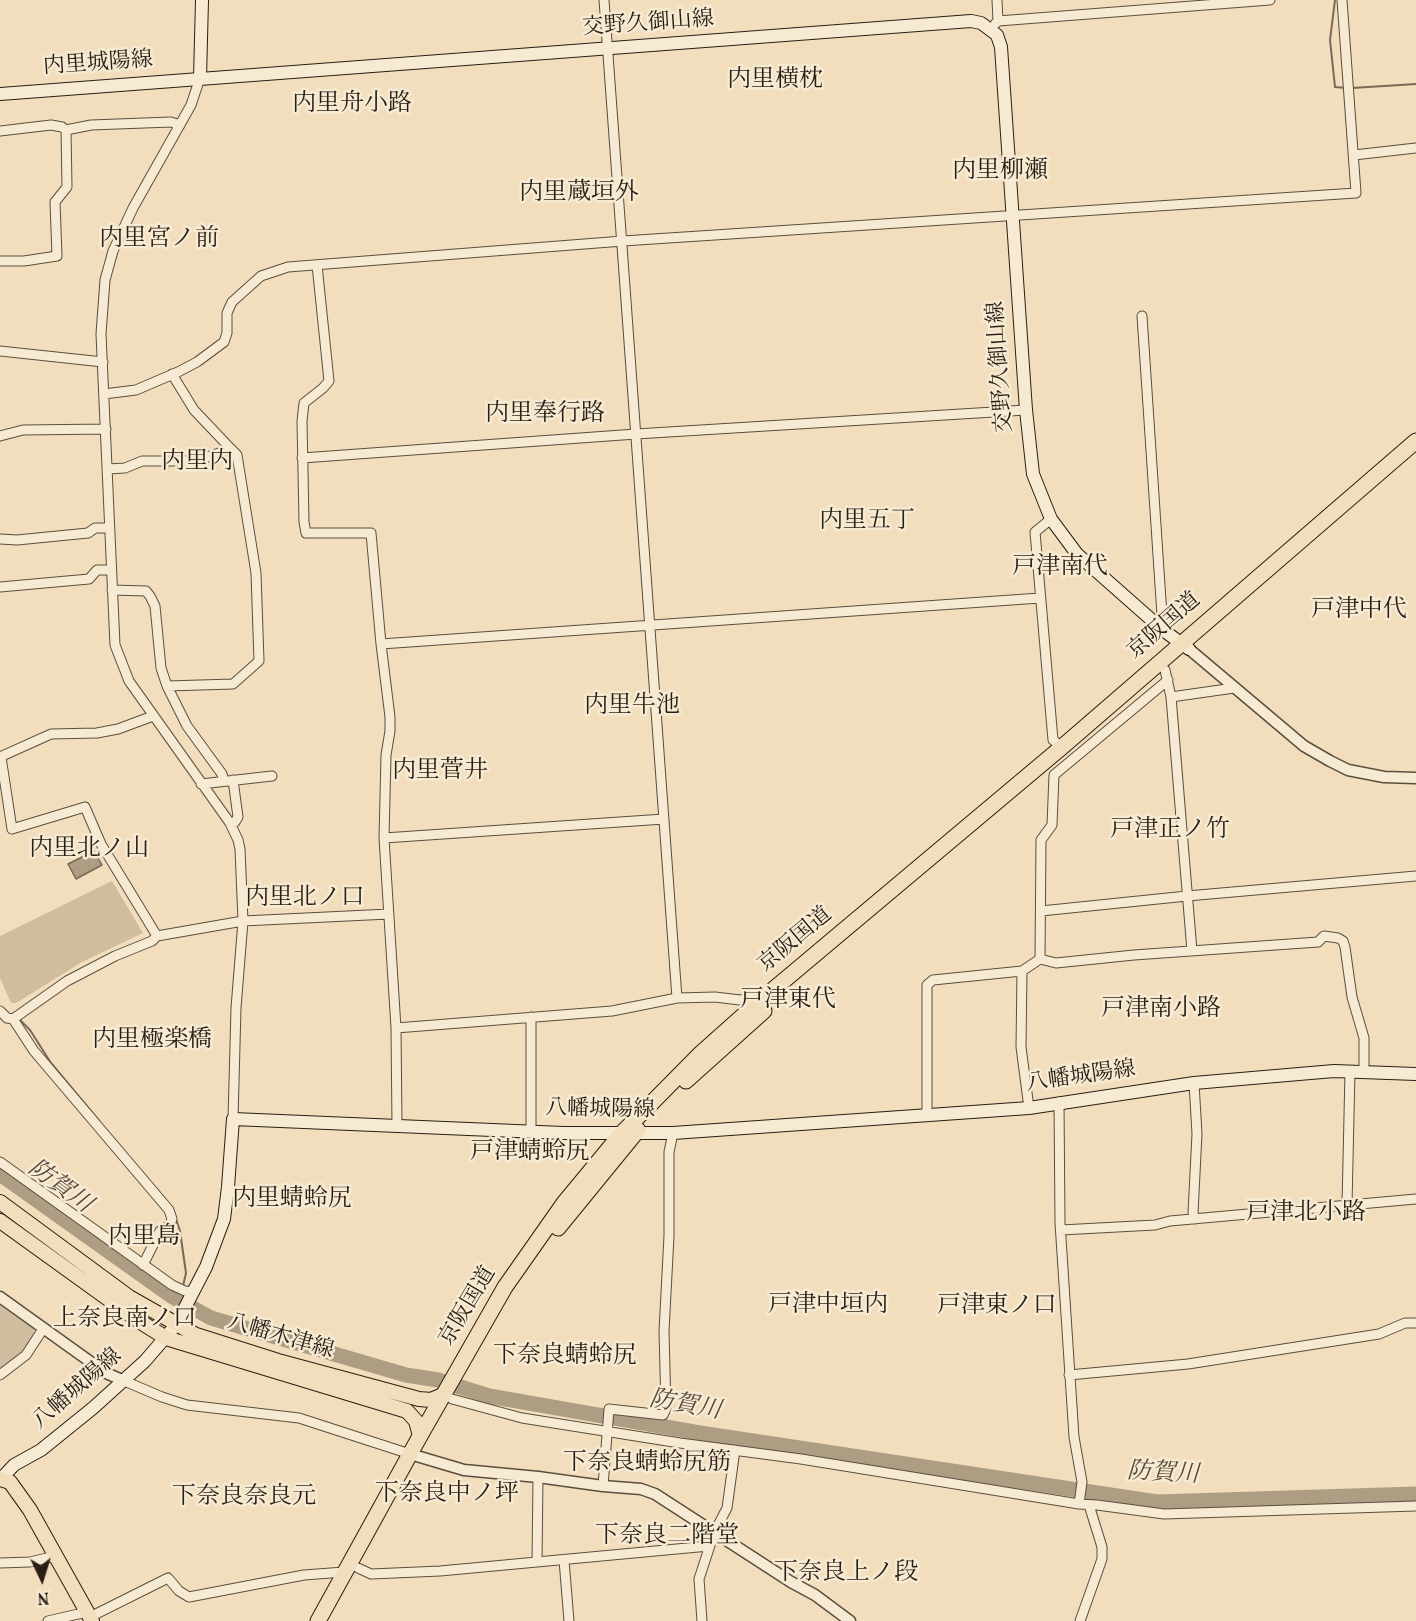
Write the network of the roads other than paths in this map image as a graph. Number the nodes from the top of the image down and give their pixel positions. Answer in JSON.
{"nodes":[{"id":1,"x":202,"y":0,"type":"edge"},
{"id":2,"x":604,"y":0,"type":"edge"},
{"id":3,"x":997,"y":0,"type":"edge"},
{"id":4,"x":1270,"y":0,"type":"edge"},
{"id":5,"x":1342,"y":0,"type":"edge"},
{"id":6,"x":994,"y":25,"type":"junction"},
{"id":7,"x":608,"y":49,"type":"junction"},
{"id":8,"x":200,"y":78,"type":"junction"},
{"id":9,"x":0,"y":94,"type":"edge"},
{"id":10,"x":180,"y":125,"type":"junction"},
{"id":11,"x":66,"y":130,"type":"junction"},
{"id":12,"x":0,"y":131,"type":"edge"},
{"id":13,"x":1416,"y":148,"type":"edge"},
{"id":14,"x":1354,"y":155,"type":"junction"},
{"id":15,"x":1012,"y":216,"type":"junction"},
{"id":16,"x":622,"y":241,"type":"junction"},
{"id":17,"x":0,"y":261,"type":"edge"},
{"id":18,"x":317,"y":265,"type":"junction"},
{"id":19,"x":1142,"y":316,"type":"dead end"},
{"id":20,"x":0,"y":351,"type":"edge"},
{"id":21,"x":103,"y":362,"type":"junction"},
{"id":22,"x":172,"y":374,"type":"junction"},
{"id":23,"x":104,"y":394,"type":"junction"},
{"id":24,"x":1026,"y":410,"type":"junction"},
{"id":25,"x":106,"y":429,"type":"junction"},
{"id":26,"x":636,"y":434,"type":"junction"},
{"id":27,"x":0,"y":436,"type":"edge"},
{"id":28,"x":1416,"y":441,"type":"edge"},
{"id":29,"x":231,"y":449,"type":"junction"},
{"id":30,"x":1416,"y":452,"type":"edge"},
{"id":31,"x":302,"y":458,"type":"junction"},
{"id":32,"x":106,"y":469,"type":"junction"},
{"id":33,"x":1051,"y":519,"type":"junction"},
{"id":34,"x":109,"y":528,"type":"junction"},
{"id":35,"x":0,"y":539,"type":"edge"},
{"id":36,"x":111,"y":570,"type":"junction"},
{"id":37,"x":0,"y":587,"type":"edge"},
{"id":38,"x":112,"y":590,"type":"junction"},
{"id":39,"x":1040,"y":598,"type":"junction"},
{"id":40,"x":650,"y":625,"type":"junction"},
{"id":41,"x":1163,"y":630,"type":"junction"},
{"id":42,"x":381,"y":644,"type":"junction"},
{"id":43,"x":1185,"y":646,"type":"junction"},
{"id":44,"x":1167,"y":675,"type":"junction"},
{"id":45,"x":167,"y":686,"type":"junction"},
{"id":46,"x":1234,"y":688,"type":"junction"},
{"id":47,"x":1171,"y":697,"type":"junction"},
{"id":48,"x":153,"y":716,"type":"junction"},
{"id":49,"x":1062,"y":747,"type":"junction"},
{"id":50,"x":0,"y":757,"type":"edge"},
{"id":51,"x":272,"y":776,"type":"dead end"},
{"id":52,"x":1416,"y":778,"type":"edge"},
{"id":53,"x":228,"y":781,"type":"junction"},
{"id":54,"x":201,"y":784,"type":"junction"},
{"id":55,"x":664,"y":819,"type":"junction"},
{"id":56,"x":230,"y":823,"type":"junction"},
{"id":57,"x":384,"y":838,"type":"junction"},
{"id":58,"x":1416,"y":876,"type":"edge"},
{"id":59,"x":1187,"y":896,"type":"junction"},
{"id":60,"x":1041,"y":911,"type":"junction"},
{"id":61,"x":389,"y":914,"type":"junction"},
{"id":62,"x":243,"y":921,"type":"junction"},
{"id":63,"x":157,"y":936,"type":"junction"},
{"id":64,"x":1192,"y":951,"type":"junction"},
{"id":65,"x":1040,"y":959,"type":"junction"},
{"id":66,"x":1022,"y":971,"type":"junction"},
{"id":67,"x":676,"y":998,"type":"junction"},
{"id":68,"x":756,"y":1004,"type":"junction"},
{"id":69,"x":0,"y":1011,"type":"edge"},
{"id":70,"x":531,"y":1017,"type":"junction"},
{"id":71,"x":13,"y":1019,"type":"junction"},
{"id":72,"x":396,"y":1029,"type":"junction"},
{"id":73,"x":1350,"y":1071,"type":"junction"},
{"id":74,"x":1364,"y":1073,"type":"junction"},
{"id":75,"x":1416,"y":1074,"type":"edge"},
{"id":76,"x":1194,"y":1083,"type":"junction"},
{"id":77,"x":1059,"y":1102,"type":"junction"},
{"id":78,"x":1029,"y":1108,"type":"junction"},
{"id":79,"x":927,"y":1115,"type":"junction"},
{"id":80,"x":233,"y":1119,"type":"junction"},
{"id":81,"x":397,"y":1125,"type":"junction"},
{"id":82,"x":531,"y":1131,"type":"junction"},
{"id":83,"x":673,"y":1133,"type":"junction"},
{"id":84,"x":627,"y":1134,"type":"junction"},
{"id":85,"x":0,"y":1162,"type":"edge"},
{"id":86,"x":1416,"y":1199,"type":"edge"},
{"id":87,"x":0,"y":1202,"type":"edge"},
{"id":88,"x":1347,"y":1205,"type":"junction"},
{"id":89,"x":1195,"y":1219,"type":"junction"},
{"id":90,"x":0,"y":1220,"type":"edge"},
{"id":91,"x":26,"y":1221,"type":"junction"},
{"id":92,"x":1061,"y":1230,"type":"junction"},
{"id":93,"x":143,"y":1265,"type":"junction"},
{"id":94,"x":194,"y":1292,"type":"junction"},
{"id":95,"x":0,"y":1297,"type":"edge"},
{"id":96,"x":179,"y":1320,"type":"junction"},
{"id":97,"x":1416,"y":1323,"type":"edge"},
{"id":98,"x":44,"y":1329,"type":"junction"},
{"id":99,"x":166,"y":1338,"type":"junction"},
{"id":100,"x":0,"y":1375,"type":"edge"},
{"id":101,"x":1070,"y":1375,"type":"junction"},
{"id":102,"x":122,"y":1380,"type":"junction"},
{"id":103,"x":448,"y":1396,"type":"junction"},
{"id":104,"x":606,"y":1432,"type":"junction"},
{"id":105,"x":420,"y":1436,"type":"junction"},
{"id":106,"x":735,"y":1450,"type":"junction"},
{"id":107,"x":415,"y":1455,"type":"junction"},
{"id":108,"x":538,"y":1477,"type":"junction"},
{"id":109,"x":0,"y":1479,"type":"edge"},
{"id":110,"x":603,"y":1486,"type":"junction"},
{"id":111,"x":1083,"y":1503,"type":"junction"},
{"id":112,"x":1416,"y":1506,"type":"edge"},
{"id":113,"x":714,"y":1533,"type":"junction"},
{"id":114,"x":709,"y":1546,"type":"junction"},
{"id":115,"x":55,"y":1556,"type":"junction"},
{"id":116,"x":564,"y":1560,"type":"junction"},
{"id":117,"x":537,"y":1562,"type":"junction"},
{"id":118,"x":0,"y":1563,"type":"edge"},
{"id":119,"x":351,"y":1570,"type":"junction"},
{"id":120,"x":89,"y":1617,"type":"edge"},
{"id":121,"x":48,"y":1621,"type":"edge"},
{"id":122,"x":318,"y":1621,"type":"edge"},
{"id":123,"x":328,"y":1621,"type":"edge"},
{"id":124,"x":569,"y":1621,"type":"edge"},
{"id":125,"x":702,"y":1621,"type":"edge"},
{"id":126,"x":850,"y":1621,"type":"edge"},
{"id":127,"x":1080,"y":1621,"type":"edge"}],
"edges":[{"from":1,"to":8,"type":"main road"},
{"from":2,"to":7,"type":"street"},
{"from":3,"to":6,"type":"street"},
{"from":4,"to":6,"type":"street"},
{"from":5,"to":14,"type":"street"},
{"from":6,"to":7,"type":"main road","name":"交野久御山線"},
{"from":6,"to":15,"type":"main road","name":"交野久御山線"},
{"from":7,"to":8,"type":"main road","name":"交野久御山線"},
{"from":7,"to":16,"type":"street"},
{"from":8,"to":9,"type":"main road","name":"内里城陽線"},
{"from":8,"to":10,"type":"street"},
{"from":10,"to":11,"type":"street"},
{"from":10,"to":21,"type":"street"},
{"from":11,"to":12,"type":"street"},
{"from":11,"to":17,"type":"street"},
{"from":13,"to":14,"type":"street"},
{"from":14,"to":15,"type":"street"},
{"from":15,"to":16,"type":"street"},
{"from":15,"to":24,"type":"main road","name":"交野久御山線"},
{"from":16,"to":18,"type":"street"},
{"from":16,"to":26,"type":"street"},
{"from":18,"to":22,"type":"street"},
{"from":18,"to":31,"type":"street"},
{"from":19,"to":41,"type":"street"},
{"from":20,"to":21,"type":"street"},
{"from":21,"to":23,"type":"street"},
{"from":22,"to":23,"type":"street"},
{"from":22,"to":29,"type":"street"},
{"from":23,"to":25,"type":"street"},
{"from":24,"to":26,"type":"street"},
{"from":24,"to":33,"type":"main road","name":"交野久御山線"},
{"from":25,"to":27,"type":"street"},
{"from":25,"to":32,"type":"street"},
{"from":26,"to":31,"type":"street"},
{"from":26,"to":40,"type":"street"},
{"from":28,"to":43,"type":"highway","name":"京阪国道"},
{"from":29,"to":32,"type":"street"},
{"from":29,"to":45,"type":"street"},
{"from":30,"to":43,"type":"highway","name":"京阪国道"},
{"from":31,"to":42,"type":"street"},
{"from":32,"to":34,"type":"street"},
{"from":33,"to":39,"type":"street"},
{"from":33,"to":41,"type":"main road","name":"交野久御山線"},
{"from":34,"to":35,"type":"street"},
{"from":34,"to":36,"type":"street"},
{"from":36,"to":37,"type":"street"},
{"from":36,"to":38,"type":"street"},
{"from":38,"to":45,"type":"street"},
{"from":38,"to":48,"type":"street"},
{"from":39,"to":40,"type":"street"},
{"from":39,"to":49,"type":"street"},
{"from":40,"to":42,"type":"street"},
{"from":40,"to":55,"type":"street"},
{"from":41,"to":43,"type":"main road","name":"交野久御山線"},
{"from":42,"to":57,"type":"street"},
{"from":43,"to":44,"type":"highway","name":"京阪国道"},
{"from":43,"to":46,"type":"street"},
{"from":43,"to":49,"type":"highway","name":"京阪国道"},
{"from":44,"to":47,"type":"street"},
{"from":44,"to":60,"type":"street"},
{"from":44,"to":84,"type":"highway","name":"京阪国道"},
{"from":45,"to":53,"type":"street"},
{"from":46,"to":47,"type":"street"},
{"from":46,"to":52,"type":"street"},
{"from":47,"to":59,"type":"street"},
{"from":48,"to":50,"type":"street"},
{"from":48,"to":54,"type":"street"},
{"from":49,"to":68,"type":"highway","name":"京阪国道"},
{"from":50,"to":63,"type":"street"},
{"from":51,"to":53,"type":"street"},
{"from":53,"to":54,"type":"street"},
{"from":53,"to":56,"type":"street"},
{"from":54,"to":56,"type":"street"},
{"from":55,"to":57,"type":"street"},
{"from":55,"to":67,"type":"street"},
{"from":56,"to":62,"type":"street"},
{"from":57,"to":61,"type":"street"},
{"from":58,"to":59,"type":"street"},
{"from":59,"to":60,"type":"street"},
{"from":59,"to":64,"type":"street"},
{"from":60,"to":65,"type":"street"},
{"from":61,"to":62,"type":"street"},
{"from":61,"to":72,"type":"street"},
{"from":62,"to":63,"type":"street"},
{"from":62,"to":80,"type":"street"},
{"from":63,"to":71,"type":"street"},
{"from":64,"to":65,"type":"street"},
{"from":64,"to":74,"type":"street"},
{"from":65,"to":66,"type":"street"},
{"from":66,"to":78,"type":"street"},
{"from":66,"to":79,"type":"street"},
{"from":67,"to":68,"type":"street"},
{"from":67,"to":70,"type":"street"},
{"from":68,"to":84,"type":"highway","name":"京阪国道"},
{"from":69,"to":71,"type":"street"},
{"from":70,"to":72,"type":"street"},
{"from":70,"to":82,"type":"street"},
{"from":71,"to":93,"type":"street"},
{"from":72,"to":81,"type":"street"},
{"from":73,"to":74,"type":"main road","name":"八幡城陽線"},
{"from":73,"to":76,"type":"main road","name":"八幡城陽線"},
{"from":73,"to":88,"type":"street"},
{"from":74,"to":75,"type":"main road","name":"八幡城陽線"},
{"from":76,"to":77,"type":"main road","name":"八幡城陽線"},
{"from":76,"to":89,"type":"street"},
{"from":77,"to":78,"type":"main road","name":"八幡城陽線"},
{"from":77,"to":92,"type":"street"},
{"from":78,"to":79,"type":"main road","name":"八幡城陽線"},
{"from":79,"to":83,"type":"main road","name":"八幡城陽線"},
{"from":80,"to":81,"type":"main road","name":"八幡城陽線"},
{"from":80,"to":94,"type":"main road","name":"八幡城陽線"},
{"from":81,"to":82,"type":"main road","name":"八幡城陽線"},
{"from":82,"to":84,"type":"main road","name":"八幡城陽線"},
{"from":83,"to":84,"type":"main road","name":"八幡城陽線"},
{"from":83,"to":104,"type":"street"},
{"from":84,"to":103,"type":"highway","name":"京阪国道"},
{"from":85,"to":93,"type":"street"},
{"from":86,"to":88,"type":"street"},
{"from":87,"to":91,"type":"main road","name":"八幡木津線"},
{"from":88,"to":89,"type":"street"},
{"from":89,"to":92,"type":"street"},
{"from":90,"to":91,"type":"street"},
{"from":90,"to":99,"type":"main road","name":"八幡木津線"},
{"from":91,"to":96,"type":"main road","name":"八幡木津線"},
{"from":92,"to":101,"type":"street"},
{"from":93,"to":94,"type":"street"},
{"from":94,"to":96,"type":"main road","name":"八幡城陽線"},
{"from":95,"to":98,"type":"street"},
{"from":96,"to":99,"type":"main road","name":"八幡城陽線"},
{"from":96,"to":103,"type":"main road","name":"八幡木津線"},
{"from":97,"to":101,"type":"street"},
{"from":98,"to":100,"type":"street"},
{"from":98,"to":102,"type":"street"},
{"from":99,"to":102,"type":"main road","name":"八幡城陽線"},
{"from":99,"to":105,"type":"main road","name":"八幡木津線"},
{"from":101,"to":111,"type":"street"},
{"from":102,"to":107,"type":"street"},
{"from":102,"to":109,"type":"main road","name":"八幡城陽線"},
{"from":103,"to":104,"type":"street"},
{"from":103,"to":105,"type":"highway","name":"京阪国道"},
{"from":103,"to":107,"type":"highway","name":"京阪国道"},
{"from":104,"to":106,"type":"street"},
{"from":104,"to":110,"type":"street"},
{"from":105,"to":107,"type":"highway","name":"京阪国道"},
{"from":106,"to":111,"type":"street"},
{"from":106,"to":113,"type":"street"},
{"from":107,"to":108,"type":"street"},
{"from":107,"to":119,"type":"highway","name":"京阪国道"},
{"from":108,"to":110,"type":"street"},
{"from":108,"to":117,"type":"street"},
{"from":109,"to":115,"type":"main road"},
{"from":110,"to":113,"type":"street"},
{"from":111,"to":112,"type":"street"},
{"from":111,"to":127,"type":"street"},
{"from":113,"to":114,"type":"street"},
{"from":113,"to":126,"type":"street"},
{"from":114,"to":116,"type":"street"},
{"from":114,"to":125,"type":"street"},
{"from":115,"to":118,"type":"street"},
{"from":115,"to":120,"type":"main road"},
{"from":116,"to":117,"type":"street"},
{"from":116,"to":124,"type":"street"},
{"from":117,"to":119,"type":"street"},
{"from":119,"to":120,"type":"street"},
{"from":119,"to":122,"type":"highway","name":"京阪国道"},
{"from":119,"to":123,"type":"highway","name":"京阪国道"},
{"from":120,"to":121,"type":"street"}]}
